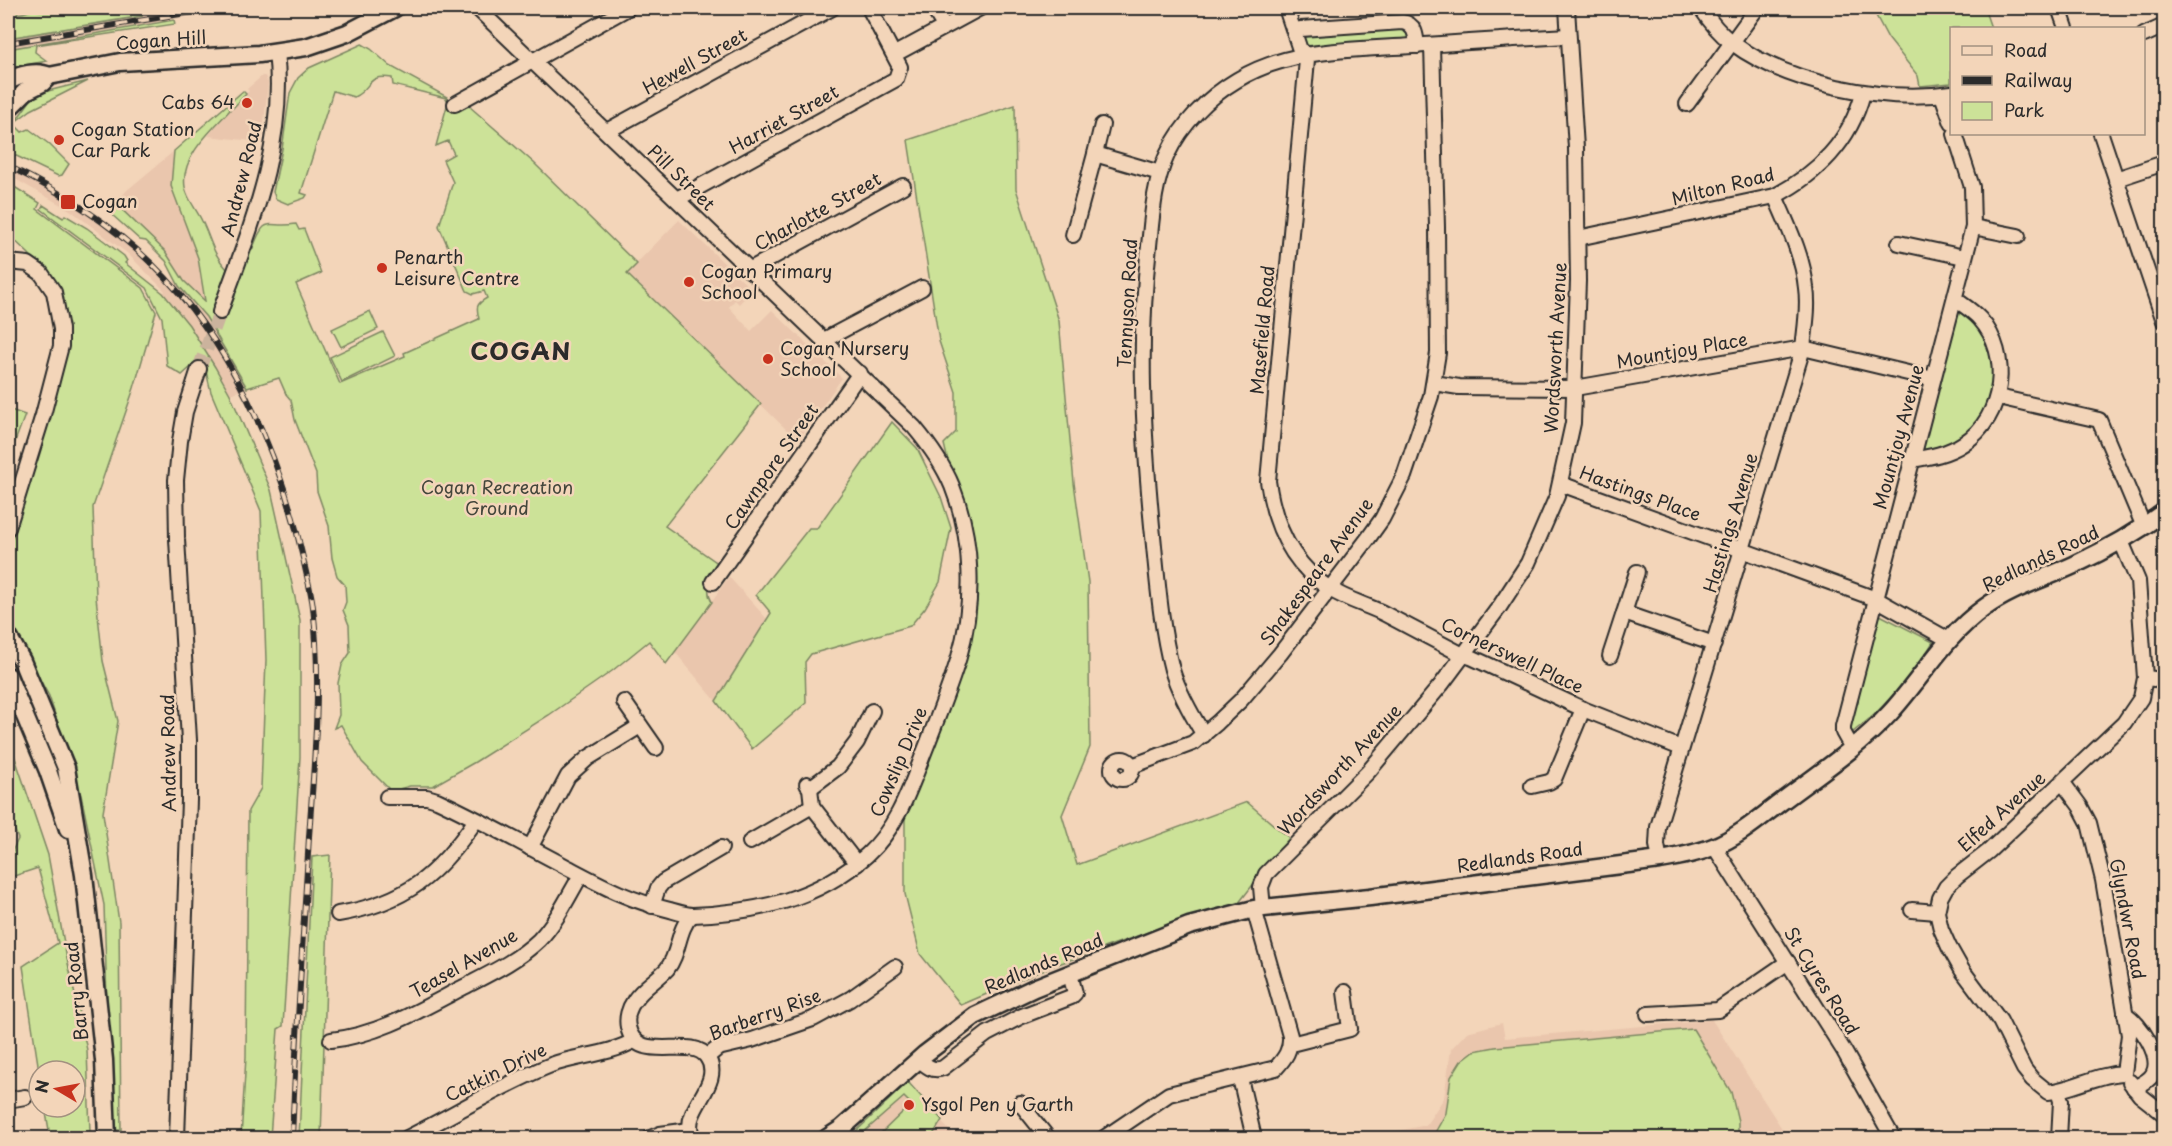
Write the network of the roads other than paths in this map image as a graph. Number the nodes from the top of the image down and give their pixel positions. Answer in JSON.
{"nodes":[{"id":1,"x":395,"y":8,"type":"edge"},
{"id":2,"x":477,"y":8,"type":"edge"},
{"id":3,"x":628,"y":8,"type":"edge"},
{"id":4,"x":832,"y":8,"type":"edge"},
{"id":5,"x":869,"y":8,"type":"edge"},
{"id":6,"x":933,"y":8,"type":"edge"},
{"id":7,"x":980,"y":8,"type":"edge"},
{"id":8,"x":1286,"y":8,"type":"edge"},
{"id":9,"x":1567,"y":8,"type":"edge"},
{"id":10,"x":1701,"y":8,"type":"edge"},
{"id":11,"x":1757,"y":8,"type":"edge"},
{"id":12,"x":2059,"y":8,"type":"edge"},
{"id":13,"x":944,"y":26,"type":"junction"},
{"id":14,"x":2164,"y":26,"type":"edge"},
{"id":15,"x":2066,"y":27,"type":"edge"},
{"id":16,"x":1294,"y":31,"type":"junction"},
{"id":17,"x":2145,"y":35,"type":"edge"},
{"id":18,"x":1568,"y":36,"type":"junction"},
{"id":19,"x":1730,"y":42,"type":"junction"},
{"id":20,"x":1432,"y":45,"type":"junction"},
{"id":21,"x":1417,"y":46,"type":"junction"},
{"id":22,"x":276,"y":52,"type":"junction"},
{"id":23,"x":1306,"y":54,"type":"junction"},
{"id":24,"x":533,"y":60,"type":"junction"},
{"id":25,"x":897,"y":60,"type":"junction"},
{"id":26,"x":50,"y":76,"type":"junction"},
{"id":27,"x":8,"y":81,"type":"edge"},
{"id":28,"x":8,"y":89,"type":"edge"},
{"id":29,"x":1863,"y":93,"type":"junction"},
{"id":30,"x":1947,"y":94,"type":"edge"},
{"id":31,"x":455,"y":104,"type":"dead end"},
{"id":32,"x":1687,"y":104,"type":"dead end"},
{"id":33,"x":9,"y":109,"type":"edge"},
{"id":34,"x":1950,"y":111,"type":"edge"},
{"id":35,"x":1102,"y":125,"type":"dead end"},
{"id":36,"x":607,"y":131,"type":"junction"},
{"id":37,"x":1955,"y":135,"type":"edge"},
{"id":38,"x":2101,"y":135,"type":"edge"},
{"id":39,"x":1095,"y":154,"type":"junction"},
{"id":40,"x":2164,"y":163,"type":"edge"},
{"id":41,"x":1160,"y":173,"type":"junction"},
{"id":42,"x":2116,"y":179,"type":"junction"},
{"id":43,"x":903,"y":186,"type":"dead end"},
{"id":44,"x":1775,"y":196,"type":"junction"},
{"id":45,"x":677,"y":199,"type":"junction"},
{"id":46,"x":1973,"y":227,"type":"junction"},
{"id":47,"x":1073,"y":235,"type":"dead end"},
{"id":48,"x":2019,"y":236,"type":"dead end"},
{"id":49,"x":1578,"y":238,"type":"junction"},
{"id":50,"x":1899,"y":243,"type":"dead end"},
{"id":51,"x":1964,"y":258,"type":"junction"},
{"id":52,"x":8,"y":262,"type":"edge"},
{"id":53,"x":749,"y":270,"type":"junction"},
{"id":54,"x":922,"y":288,"type":"dead end"},
{"id":55,"x":2159,"y":288,"type":"edge"},
{"id":56,"x":1955,"y":299,"type":"junction"},
{"id":57,"x":220,"y":312,"type":"tunnel mouth"},
{"id":58,"x":2164,"y":321,"type":"edge"},
{"id":59,"x":824,"y":340,"type":"junction"},
{"id":60,"x":1803,"y":348,"type":"junction"},
{"id":61,"x":199,"y":369,"type":"tunnel mouth"},
{"id":62,"x":860,"y":373,"type":"junction"},
{"id":63,"x":1933,"y":379,"type":"junction"},
{"id":64,"x":1434,"y":383,"type":"junction"},
{"id":65,"x":1575,"y":388,"type":"junction"},
{"id":66,"x":1998,"y":397,"type":"junction"},
{"id":67,"x":1911,"y":460,"type":"junction"},
{"id":68,"x":1561,"y":484,"type":"junction"},
{"id":69,"x":2164,"y":512,"type":"edge"},
{"id":70,"x":2144,"y":527,"type":"junction"},
{"id":71,"x":8,"y":528,"type":"edge"},
{"id":72,"x":2121,"y":541,"type":"junction"},
{"id":73,"x":1742,"y":550,"type":"junction"},
{"id":74,"x":1637,"y":572,"type":"dead end"},
{"id":75,"x":712,"y":582,"type":"dead end"},
{"id":76,"x":1330,"y":589,"type":"junction"},
{"id":77,"x":1875,"y":599,"type":"junction"},
{"id":78,"x":1624,"y":613,"type":"junction"},
{"id":79,"x":8,"y":636,"type":"edge"},
{"id":80,"x":1949,"y":640,"type":"junction"},
{"id":81,"x":1714,"y":644,"type":"junction"},
{"id":82,"x":1464,"y":654,"type":"junction"},
{"id":83,"x":1610,"y":656,"type":"dead end"},
{"id":84,"x":8,"y":676,"type":"edge"},
{"id":85,"x":2145,"y":678,"type":"junction"},
{"id":86,"x":2164,"y":680,"type":"edge"},
{"id":87,"x":624,"y":702,"type":"dead end"},
{"id":88,"x":1583,"y":709,"type":"junction"},
{"id":89,"x":872,"y":711,"type":"dead end"},
{"id":90,"x":640,"y":726,"type":"junction"},
{"id":91,"x":1204,"y":735,"type":"junction"},
{"id":92,"x":656,"y":748,"type":"dead end"},
{"id":93,"x":1681,"y":748,"type":"junction"},
{"id":94,"x":1852,"y":748,"type":"junction"},
{"id":95,"x":1132,"y":766,"type":"dead end"},
{"id":96,"x":2062,"y":783,"type":"junction"},
{"id":97,"x":1532,"y":786,"type":"dead end"},
{"id":98,"x":387,"y":797,"type":"dead end"},
{"id":99,"x":812,"y":806,"type":"junction"},
{"id":100,"x":476,"y":820,"type":"junction"},
{"id":101,"x":750,"y":842,"type":"dead end"},
{"id":102,"x":1714,"y":846,"type":"junction"},
{"id":103,"x":530,"y":848,"type":"junction"},
{"id":104,"x":721,"y":848,"type":"dead end"},
{"id":105,"x":1660,"y":860,"type":"junction"},
{"id":106,"x":857,"y":864,"type":"junction"},
{"id":107,"x":581,"y":874,"type":"junction"},
{"id":108,"x":84,"y":875,"type":"junction"},
{"id":109,"x":652,"y":906,"type":"junction"},
{"id":110,"x":1258,"y":909,"type":"junction"},
{"id":111,"x":1912,"y":910,"type":"dead end"},
{"id":112,"x":1937,"y":912,"type":"junction"},
{"id":113,"x":338,"y":914,"type":"dead end"},
{"id":114,"x":692,"y":915,"type":"junction"},
{"id":115,"x":1788,"y":962,"type":"junction"},
{"id":116,"x":895,"y":967,"type":"dead end"},
{"id":117,"x":1345,"y":992,"type":"dead end"},
{"id":118,"x":1648,"y":1014,"type":"dead end"},
{"id":119,"x":2125,"y":1014,"type":"junction"},
{"id":120,"x":331,"y":1040,"type":"dead end"},
{"id":121,"x":635,"y":1040,"type":"junction"},
{"id":122,"x":1291,"y":1044,"type":"junction"},
{"id":123,"x":707,"y":1057,"type":"junction"},
{"id":124,"x":2124,"y":1073,"type":"junction"},
{"id":125,"x":1240,"y":1078,"type":"junction"},
{"id":126,"x":2134,"y":1088,"type":"junction"},
{"id":127,"x":2058,"y":1091,"type":"junction"},
{"id":128,"x":25,"y":1097,"type":"dead end"},
{"id":129,"x":8,"y":1100,"type":"edge"},
{"id":130,"x":1020,"y":1103,"type":"dead end"},
{"id":131,"x":2164,"y":1114,"type":"edge"},
{"id":132,"x":691,"y":1135,"type":"edge"},
{"id":133,"x":107,"y":1138,"type":"edge"},
{"id":134,"x":177,"y":1138,"type":"edge"},
{"id":135,"x":406,"y":1138,"type":"edge"},
{"id":136,"x":650,"y":1138,"type":"edge"},
{"id":137,"x":827,"y":1138,"type":"edge"},
{"id":138,"x":1048,"y":1138,"type":"edge"},
{"id":139,"x":1104,"y":1138,"type":"edge"},
{"id":140,"x":1254,"y":1138,"type":"edge"},
{"id":141,"x":1893,"y":1138,"type":"edge"},
{"id":142,"x":2059,"y":1138,"type":"edge"}],
"edges":[{"from":1,"to":22,"type":"main road","name":"Cogan Hill"},
{"from":2,"to":24,"type":"street","name":"Pill Street"},
{"from":3,"to":24,"type":"street"},
{"from":4,"to":36,"type":"street","name":"Hewell Street"},
{"from":5,"to":25,"type":"street"},
{"from":6,"to":13,"type":"street"},
{"from":7,"to":13,"type":"street","name":"Harriet Street"},
{"from":8,"to":16,"type":"street"},
{"from":9,"to":18,"type":"street","name":"Wordsworth Avenue"},
{"from":10,"to":19,"type":"street"},
{"from":11,"to":19,"type":"street"},
{"from":12,"to":15,"type":"street"},
{"from":13,"to":25,"type":"street","name":"Harriet Street"},
{"from":14,"to":17,"type":"street"},
{"from":16,"to":21,"type":"street"},
{"from":16,"to":23,"type":"street"},
{"from":18,"to":20,"type":"street","name":"Tennyson Road"},
{"from":18,"to":49,"type":"street","name":"Wordsworth Avenue"},
{"from":19,"to":29,"type":"street"},
{"from":19,"to":32,"type":"street"},
{"from":20,"to":21,"type":"street","name":"Tennyson Road"},
{"from":20,"to":64,"type":"street","name":"Shakespeare Avenue"},
{"from":21,"to":23,"type":"street","name":"Tennyson Road"},
{"from":22,"to":26,"type":"main road","name":"Cogan Hill"},
{"from":22,"to":57,"type":"street","name":"Andrew Road"},
{"from":23,"to":41,"type":"street","name":"Tennyson Road"},
{"from":23,"to":76,"type":"street","name":"Masefield Road"},
{"from":24,"to":31,"type":"street"},
{"from":24,"to":36,"type":"street","name":"Pill Street"},
{"from":25,"to":45,"type":"street","name":"Harriet Street"},
{"from":26,"to":27,"type":"main road","name":"Cogan Hill"},
{"from":26,"to":33,"type":"main road","name":"Cogan Hill"},
{"from":28,"to":33,"type":"main road","name":"Cogan Hill"},
{"from":29,"to":30,"type":"street"},
{"from":29,"to":44,"type":"street","name":"Milton Road"},
{"from":30,"to":34,"type":"street"},
{"from":35,"to":39,"type":"street"},
{"from":36,"to":45,"type":"street","name":"Pill Street"},
{"from":37,"to":46,"type":"street","name":"Mountjoy Avenue"},
{"from":38,"to":42,"type":"street"},
{"from":39,"to":41,"type":"street"},
{"from":39,"to":47,"type":"street"},
{"from":40,"to":42,"type":"street"},
{"from":41,"to":91,"type":"street","name":"Tennyson Road"},
{"from":42,"to":55,"type":"street"},
{"from":43,"to":53,"type":"street","name":"Charlotte Street"},
{"from":44,"to":49,"type":"street","name":"Milton Road"},
{"from":44,"to":60,"type":"street","name":"Hastings Avenue"},
{"from":45,"to":53,"type":"street","name":"Pill Street"},
{"from":46,"to":48,"type":"street"},
{"from":46,"to":51,"type":"street","name":"Mountjoy Avenue"},
{"from":49,"to":65,"type":"street","name":"Wordsworth Avenue"},
{"from":50,"to":51,"type":"street"},
{"from":51,"to":56,"type":"street","name":"Mountjoy Avenue"},
{"from":52,"to":71,"type":"street"},
{"from":53,"to":59,"type":"street","name":"Pill Street"},
{"from":54,"to":59,"type":"street"},
{"from":55,"to":58,"type":"street"},
{"from":56,"to":63,"type":"street","name":"Mountjoy Avenue"},
{"from":56,"to":66,"type":"street"},
{"from":59,"to":62,"type":"street","name":"Pill Street"},
{"from":60,"to":63,"type":"street","name":"Mountjoy Place"},
{"from":60,"to":65,"type":"street","name":"Mountjoy Place"},
{"from":60,"to":73,"type":"street","name":"Hastings Avenue"},
{"from":61,"to":134,"type":"street","name":"Andrew Road"},
{"from":62,"to":75,"type":"street","name":"Cawnpore Street"},
{"from":62,"to":106,"type":"street","name":"Cowslip Drive"},
{"from":63,"to":67,"type":"street","name":"Mountjoy Avenue"},
{"from":64,"to":65,"type":"street","name":"Mountjoy Place"},
{"from":64,"to":76,"type":"street","name":"Shakespeare Avenue"},
{"from":65,"to":68,"type":"street","name":"Wordsworth Avenue"},
{"from":66,"to":67,"type":"street"},
{"from":66,"to":70,"type":"street"},
{"from":67,"to":77,"type":"street","name":"Mountjoy Avenue"},
{"from":68,"to":73,"type":"street","name":"Hastings Place"},
{"from":68,"to":82,"type":"street","name":"Wordsworth Avenue"},
{"from":69,"to":70,"type":"main road","name":"Redlands Road"},
{"from":70,"to":72,"type":"main road","name":"Redlands Road"},
{"from":72,"to":80,"type":"main road","name":"Redlands Road"},
{"from":72,"to":85,"type":"street","name":"Elfed Avenue"},
{"from":73,"to":77,"type":"street","name":"Hastings Place"},
{"from":73,"to":81,"type":"street","name":"Hastings Avenue"},
{"from":74,"to":78,"type":"street"},
{"from":76,"to":82,"type":"street","name":"Cornerswell Place"},
{"from":76,"to":91,"type":"street","name":"Shakespeare Avenue"},
{"from":77,"to":80,"type":"street","name":"Hastings Place"},
{"from":77,"to":94,"type":"street","name":"Mountjoy Avenue"},
{"from":78,"to":81,"type":"street"},
{"from":78,"to":83,"type":"street"},
{"from":79,"to":108,"type":"main road","name":"Barry Road"},
{"from":80,"to":94,"type":"main road","name":"Redlands Road"},
{"from":81,"to":93,"type":"street","name":"Hastings Avenue"},
{"from":82,"to":88,"type":"street","name":"Cornerswell Place"},
{"from":82,"to":110,"type":"street","name":"Wordsworth Avenue"},
{"from":84,"to":108,"type":"main road","name":"Barry Road"},
{"from":85,"to":86,"type":"street"},
{"from":85,"to":96,"type":"street","name":"Elfed Avenue"},
{"from":87,"to":90,"type":"street"},
{"from":88,"to":93,"type":"street","name":"Cornerswell Place"},
{"from":88,"to":97,"type":"street"},
{"from":89,"to":99,"type":"street"},
{"from":90,"to":92,"type":"street"},
{"from":90,"to":103,"type":"street"},
{"from":91,"to":95,"type":"street","name":"Shakespeare Avenue"},
{"from":93,"to":105,"type":"street","name":"Hastings Avenue"},
{"from":94,"to":102,"type":"main road","name":"Redlands Road"},
{"from":96,"to":112,"type":"street","name":"Elfed Avenue"},
{"from":96,"to":119,"type":"street","name":"Glyndwr Road"},
{"from":98,"to":100,"type":"street","name":"Cowslip Drive"},
{"from":99,"to":101,"type":"street"},
{"from":99,"to":106,"type":"street"},
{"from":100,"to":103,"type":"street","name":"Cowslip Drive"},
{"from":100,"to":113,"type":"street"},
{"from":102,"to":105,"type":"main road","name":"Redlands Road"},
{"from":102,"to":115,"type":"street","name":"St Cyres Road"},
{"from":103,"to":107,"type":"street","name":"Cowslip Drive"},
{"from":104,"to":109,"type":"street"},
{"from":105,"to":110,"type":"main road","name":"Redlands Road"},
{"from":106,"to":114,"type":"street","name":"Cowslip Drive"},
{"from":107,"to":109,"type":"street","name":"Cowslip Drive"},
{"from":107,"to":120,"type":"street","name":"Teasel Avenue"},
{"from":108,"to":133,"type":"main road","name":"Barry Road"},
{"from":109,"to":114,"type":"street","name":"Cowslip Drive"},
{"from":110,"to":122,"type":"street","name":"Wordsworth Avenue"},
{"from":110,"to":137,"type":"main road","name":"Redlands Road"},
{"from":111,"to":112,"type":"street"},
{"from":112,"to":127,"type":"street"},
{"from":114,"to":121,"type":"street"},
{"from":115,"to":118,"type":"street"},
{"from":115,"to":141,"type":"street","name":"St Cyres Road"},
{"from":116,"to":123,"type":"street","name":"Barberry Rise"},
{"from":117,"to":122,"type":"street"},
{"from":119,"to":124,"type":"street","name":"Glyndwr Road"},
{"from":119,"to":126,"type":"street"},
{"from":121,"to":123,"type":"street"},
{"from":121,"to":135,"type":"street","name":"Catkin Drive"},
{"from":122,"to":125,"type":"street"},
{"from":123,"to":132,"type":"street"},
{"from":124,"to":126,"type":"street"},
{"from":124,"to":127,"type":"street"},
{"from":125,"to":139,"type":"street"},
{"from":125,"to":140,"type":"street"},
{"from":126,"to":131,"type":"street"},
{"from":127,"to":142,"type":"street"},
{"from":128,"to":129,"type":"street"},
{"from":130,"to":138,"type":"street"},
{"from":132,"to":136,"type":"street"}]}
